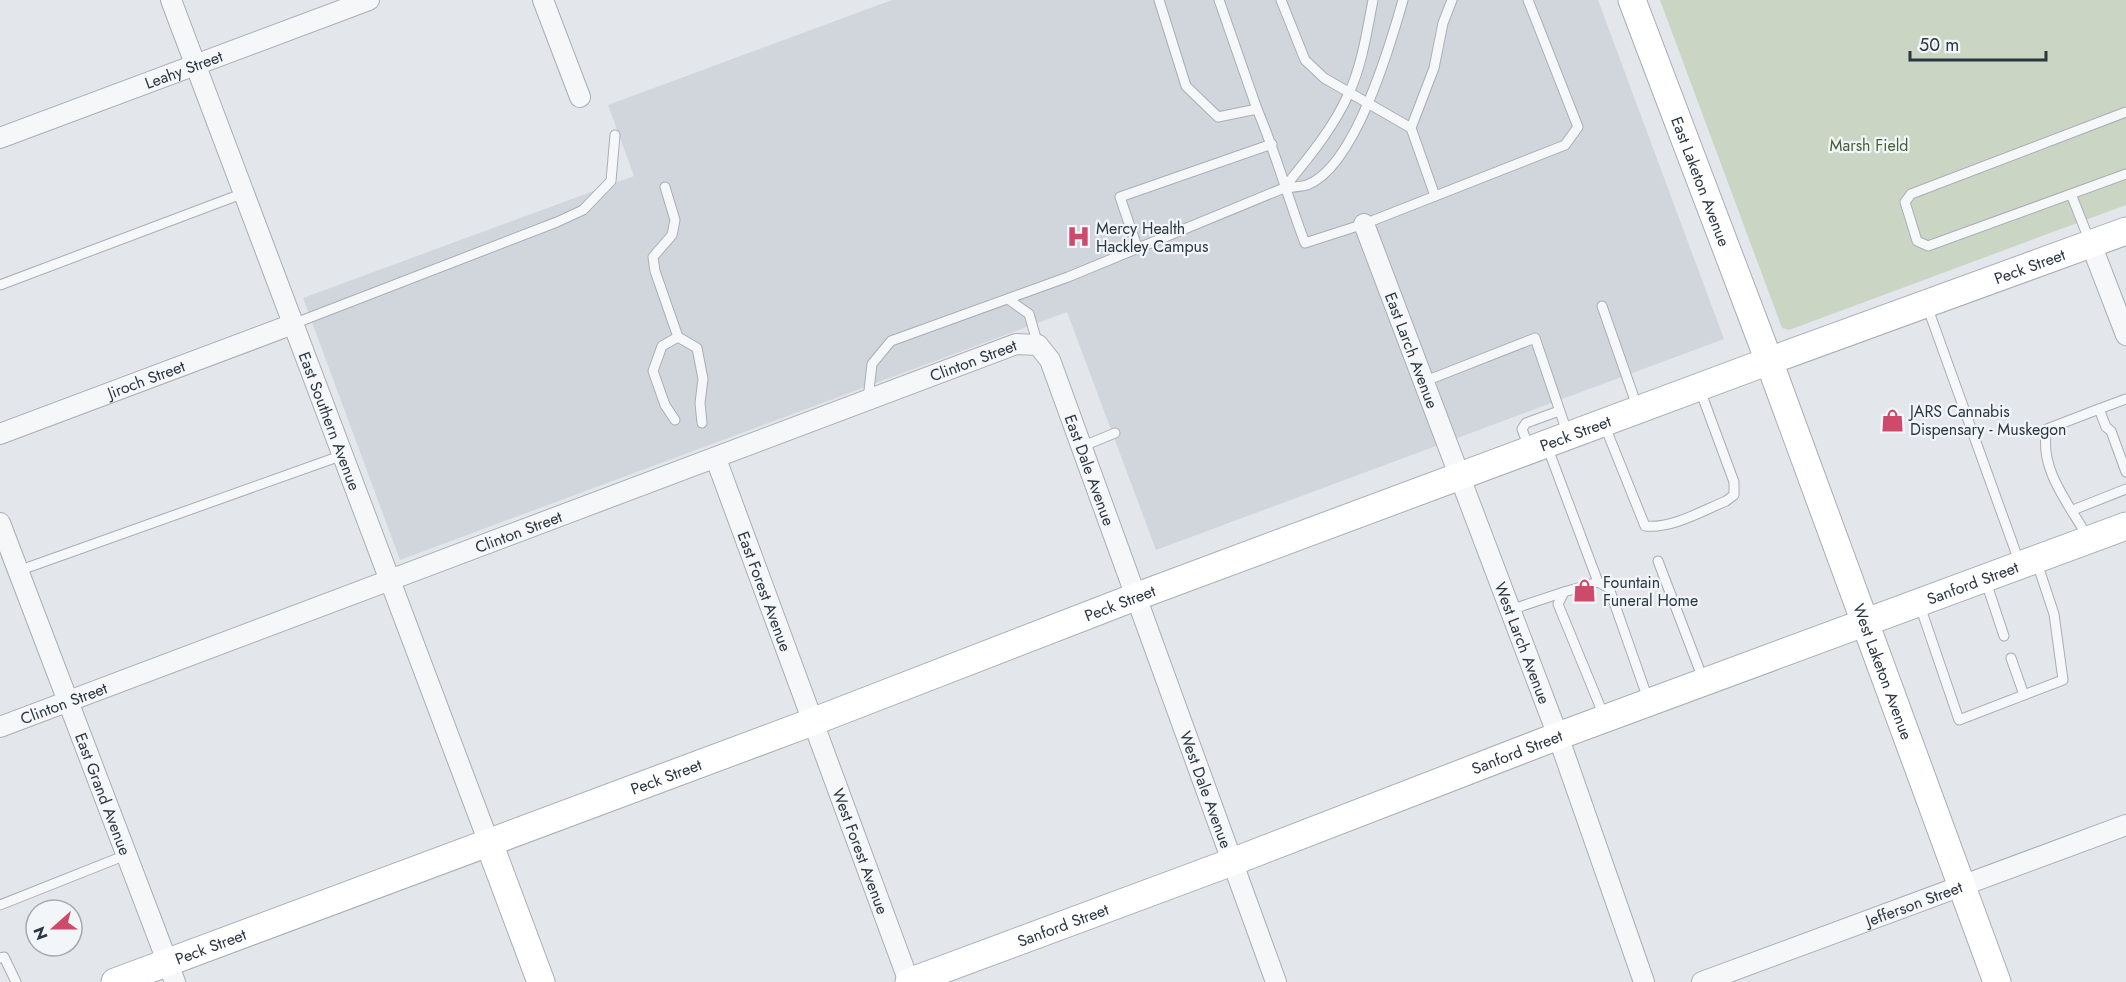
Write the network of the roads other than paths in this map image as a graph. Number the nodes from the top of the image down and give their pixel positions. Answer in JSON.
{"nodes":[{"id":1,"x":171,"y":0,"type":"edge"},
{"id":2,"x":369,"y":0,"type":"edge"},
{"id":3,"x":543,"y":0,"type":"edge"},
{"id":4,"x":1159,"y":0,"type":"edge"},
{"id":5,"x":1219,"y":0,"type":"edge"},
{"id":6,"x":1281,"y":0,"type":"edge"},
{"id":7,"x":1373,"y":0,"type":"edge"},
{"id":8,"x":1403,"y":0,"type":"edge"},
{"id":9,"x":1452,"y":0,"type":"edge"},
{"id":10,"x":1528,"y":0,"type":"edge"},
{"id":11,"x":1632,"y":0,"type":"edge"},
{"id":12,"x":196,"y":63,"type":"junction"},
{"id":13,"x":1350,"y":93,"type":"junction"},
{"id":14,"x":579,"y":97,"type":"dead end"},
{"id":15,"x":1368,"y":103,"type":"junction"},
{"id":16,"x":1257,"y":109,"type":"junction"},
{"id":17,"x":2126,"y":112,"type":"edge"},
{"id":18,"x":1411,"y":128,"type":"junction"},
{"id":19,"x":615,"y":135,"type":"dead end"},
{"id":20,"x":0,"y":138,"type":"edge"},
{"id":21,"x":1272,"y":144,"type":"junction"},
{"id":22,"x":2126,"y":174,"type":"edge"},
{"id":23,"x":665,"y":187,"type":"dead end"},
{"id":24,"x":1284,"y":188,"type":"junction"},
{"id":25,"x":244,"y":193,"type":"junction"},
{"id":26,"x":2071,"y":195,"type":"junction"},
{"id":27,"x":1435,"y":196,"type":"junction"},
{"id":28,"x":1364,"y":224,"type":"junction"},
{"id":29,"x":2126,"y":231,"type":"edge"},
{"id":30,"x":2091,"y":244,"type":"junction"},
{"id":31,"x":1137,"y":247,"type":"junction"},
{"id":32,"x":0,"y":285,"type":"edge"},
{"id":33,"x":1008,"y":299,"type":"junction"},
{"id":34,"x":1926,"y":304,"type":"junction"},
{"id":35,"x":1602,"y":306,"type":"dead end"},
{"id":36,"x":293,"y":324,"type":"junction"},
{"id":37,"x":2126,"y":335,"type":"edge"},
{"id":38,"x":678,"y":337,"type":"junction"},
{"id":39,"x":1038,"y":345,"type":"junction"},
{"id":40,"x":1769,"y":361,"type":"junction"},
{"id":41,"x":1423,"y":382,"type":"junction"},
{"id":42,"x":1699,"y":387,"type":"junction"},
{"id":43,"x":2126,"y":399,"type":"edge"},
{"id":44,"x":868,"y":401,"type":"junction"},
{"id":45,"x":1638,"y":409,"type":"junction"},
{"id":46,"x":2099,"y":409,"type":"junction"},
{"id":47,"x":675,"y":420,"type":"dead end"},
{"id":48,"x":1604,"y":422,"type":"junction"},
{"id":49,"x":702,"y":423,"type":"dead end"},
{"id":50,"x":1115,"y":433,"type":"dead end"},
{"id":51,"x":0,"y":434,"type":"edge"},
{"id":52,"x":1551,"y":435,"type":"junction"},
{"id":53,"x":1081,"y":447,"type":"junction"},
{"id":54,"x":343,"y":455,"type":"junction"},
{"id":55,"x":716,"y":459,"type":"junction"},
{"id":56,"x":2126,"y":472,"type":"edge"},
{"id":57,"x":1459,"y":477,"type":"junction"},
{"id":58,"x":2126,"y":489,"type":"edge"},
{"id":59,"x":2073,"y":510,"type":"junction"},
{"id":60,"x":0,"y":523,"type":"edge"},
{"id":61,"x":2126,"y":526,"type":"edge"},
{"id":62,"x":2089,"y":540,"type":"junction"},
{"id":63,"x":1658,"y":561,"type":"dead end"},
{"id":64,"x":2028,"y":563,"type":"junction"},
{"id":65,"x":18,"y":571,"type":"junction"},
{"id":66,"x":1985,"y":579,"type":"junction"},
{"id":67,"x":391,"y":581,"type":"junction"},
{"id":68,"x":1598,"y":582,"type":"junction"},
{"id":69,"x":1564,"y":592,"type":"junction"},
{"id":70,"x":1135,"y":597,"type":"junction"},
{"id":71,"x":1918,"y":602,"type":"junction"},
{"id":72,"x":1510,"y":610,"type":"junction"},
{"id":73,"x":1863,"y":622,"type":"junction"},
{"id":74,"x":2004,"y":636,"type":"dead end"},
{"id":75,"x":2012,"y":658,"type":"dead end"},
{"id":76,"x":1704,"y":681,"type":"junction"},
{"id":77,"x":2024,"y":695,"type":"junction"},
{"id":78,"x":69,"y":702,"type":"junction"},
{"id":79,"x":1649,"y":702,"type":"junction"},
{"id":80,"x":1605,"y":718,"type":"junction"},
{"id":81,"x":812,"y":722,"type":"junction"},
{"id":82,"x":0,"y":728,"type":"edge"},
{"id":83,"x":1558,"y":736,"type":"junction"},
{"id":84,"x":2126,"y":825,"type":"edge"},
{"id":85,"x":489,"y":843,"type":"junction"},
{"id":86,"x":126,"y":855,"type":"junction"},
{"id":87,"x":1232,"y":862,"type":"junction"},
{"id":88,"x":1961,"y":885,"type":"junction"},
{"id":89,"x":0,"y":905,"type":"edge"},
{"id":90,"x":0,"y":946,"type":"edge"},
{"id":91,"x":2,"y":957,"type":"edge"},
{"id":92,"x":171,"y":973,"type":"edge"},
{"id":93,"x":16,"y":982,"type":"edge"},
{"id":94,"x":115,"y":982,"type":"edge"},
{"id":95,"x":542,"y":982,"type":"edge"},
{"id":96,"x":909,"y":982,"type":"edge"},
{"id":97,"x":1276,"y":982,"type":"edge"},
{"id":98,"x":1644,"y":982,"type":"edge"},
{"id":99,"x":1702,"y":982,"type":"edge"},
{"id":100,"x":1997,"y":982,"type":"edge"}],
"edges":[{"from":1,"to":12,"type":"street","name":"East Southern Avenue"},
{"from":2,"to":12,"type":"street","name":"Leahy Street"},
{"from":3,"to":14,"type":"street"},
{"from":4,"to":16,"type":"lane"},
{"from":5,"to":16,"type":"lane"},
{"from":6,"to":13,"type":"lane"},
{"from":7,"to":13,"type":"lane"},
{"from":8,"to":15,"type":"lane"},
{"from":9,"to":18,"type":"lane"},
{"from":10,"to":27,"type":"lane"},
{"from":11,"to":40,"type":"street","name":"East Laketon Avenue"},
{"from":12,"to":20,"type":"street","name":"Leahy Street"},
{"from":12,"to":25,"type":"street","name":"East Southern Avenue"},
{"from":13,"to":15,"type":"lane"},
{"from":13,"to":24,"type":"lane"},
{"from":15,"to":18,"type":"lane"},
{"from":15,"to":24,"type":"lane"},
{"from":16,"to":21,"type":"lane"},
{"from":17,"to":26,"type":"lane"},
{"from":18,"to":27,"type":"lane"},
{"from":19,"to":36,"type":"lane"},
{"from":21,"to":24,"type":"lane"},
{"from":21,"to":31,"type":"lane"},
{"from":22,"to":26,"type":"lane"},
{"from":23,"to":38,"type":"lane"},
{"from":24,"to":28,"type":"lane"},
{"from":24,"to":31,"type":"lane"},
{"from":25,"to":32,"type":"lane"},
{"from":25,"to":36,"type":"street","name":"East Southern Avenue"},
{"from":26,"to":30,"type":"lane"},
{"from":27,"to":28,"type":"lane"},
{"from":28,"to":41,"type":"street","name":"East Larch Avenue"},
{"from":29,"to":30,"type":"street","name":"Peck Street"},
{"from":30,"to":34,"type":"street","name":"Peck Street"},
{"from":30,"to":37,"type":"street"},
{"from":31,"to":33,"type":"lane"},
{"from":33,"to":39,"type":"lane"},
{"from":33,"to":44,"type":"lane"},
{"from":34,"to":40,"type":"street","name":"Peck Street"},
{"from":34,"to":64,"type":"lane"},
{"from":35,"to":45,"type":"lane"},
{"from":36,"to":51,"type":"street","name":"Jiroch Street"},
{"from":36,"to":54,"type":"street","name":"East Southern Avenue"},
{"from":38,"to":47,"type":"lane"},
{"from":38,"to":49,"type":"lane"},
{"from":39,"to":44,"type":"street","name":"Clinton Street"},
{"from":39,"to":53,"type":"street","name":"East Dale Avenue"},
{"from":40,"to":42,"type":"street","name":"Peck Street"},
{"from":40,"to":73,"type":"street","name":"West Laketon Avenue"},
{"from":41,"to":52,"type":"lane"},
{"from":41,"to":57,"type":"street","name":"East Larch Avenue"},
{"from":42,"to":45,"type":"street","name":"Peck Street"},
{"from":42,"to":48,"type":"lane"},
{"from":43,"to":46,"type":"lane"},
{"from":44,"to":55,"type":"street","name":"Clinton Street"},
{"from":45,"to":48,"type":"street","name":"Peck Street"},
{"from":46,"to":56,"type":"lane"},
{"from":46,"to":59,"type":"lane"},
{"from":48,"to":52,"type":"street","name":"Peck Street"},
{"from":50,"to":53,"type":"lane"},
{"from":52,"to":57,"type":"street","name":"Peck Street"},
{"from":52,"to":68,"type":"lane"},
{"from":53,"to":70,"type":"street","name":"East Dale Avenue"},
{"from":54,"to":65,"type":"lane"},
{"from":54,"to":67,"type":"street","name":"East Southern Avenue"},
{"from":55,"to":67,"type":"street","name":"Clinton Street"},
{"from":55,"to":81,"type":"street","name":"East Forest Avenue"},
{"from":57,"to":70,"type":"street","name":"Peck Street"},
{"from":57,"to":72,"type":"street","name":"West Larch Avenue"},
{"from":58,"to":59,"type":"lane"},
{"from":59,"to":62,"type":"lane"},
{"from":60,"to":65,"type":"street","name":"East Grand Avenue"},
{"from":61,"to":62,"type":"street","name":"Sanford Street"},
{"from":62,"to":64,"type":"street","name":"Sanford Street"},
{"from":63,"to":76,"type":"lane"},
{"from":64,"to":66,"type":"street","name":"Sanford Street"},
{"from":64,"to":77,"type":"lane"},
{"from":65,"to":78,"type":"street","name":"East Grand Avenue"},
{"from":66,"to":71,"type":"street","name":"Sanford Street"},
{"from":66,"to":74,"type":"lane"},
{"from":67,"to":78,"type":"street","name":"Clinton Street"},
{"from":67,"to":85,"type":"street","name":"East Southern Avenue"},
{"from":68,"to":69,"type":"lane"},
{"from":68,"to":79,"type":"lane"},
{"from":69,"to":72,"type":"lane"},
{"from":69,"to":80,"type":"lane"},
{"from":70,"to":81,"type":"street","name":"Peck Street"},
{"from":70,"to":87,"type":"street","name":"West Dale Avenue"},
{"from":71,"to":73,"type":"street","name":"Sanford Street"},
{"from":71,"to":77,"type":"lane"},
{"from":72,"to":83,"type":"street","name":"West Larch Avenue"},
{"from":73,"to":76,"type":"street","name":"Sanford Street"},
{"from":73,"to":88,"type":"street","name":"West Laketon Avenue"},
{"from":75,"to":77,"type":"lane"},
{"from":76,"to":79,"type":"street","name":"Sanford Street"},
{"from":78,"to":82,"type":"street","name":"Clinton Street"},
{"from":78,"to":86,"type":"street","name":"East Grand Avenue"},
{"from":79,"to":80,"type":"street","name":"Sanford Street"},
{"from":80,"to":83,"type":"street","name":"Sanford Street"},
{"from":81,"to":85,"type":"street","name":"Peck Street"},
{"from":81,"to":96,"type":"street","name":"West Forest Avenue"},
{"from":83,"to":87,"type":"street","name":"Sanford Street"},
{"from":83,"to":98,"type":"street","name":"West Larch Avenue"},
{"from":84,"to":88,"type":"street","name":"Jefferson Street"},
{"from":85,"to":92,"type":"street","name":"Peck Street"},
{"from":85,"to":95,"type":"street"},
{"from":86,"to":89,"type":"lane"},
{"from":86,"to":92,"type":"street","name":"East Grand Avenue"},
{"from":87,"to":96,"type":"street","name":"Sanford Street"},
{"from":87,"to":97,"type":"street","name":"West Dale Avenue"},
{"from":88,"to":99,"type":"street","name":"Jefferson Street"},
{"from":88,"to":100,"type":"street","name":"West Laketon Avenue"},
{"from":90,"to":91,"type":"lane"},
{"from":91,"to":93,"type":"lane"},
{"from":92,"to":94,"type":"street","name":"Peck Street"}]}
